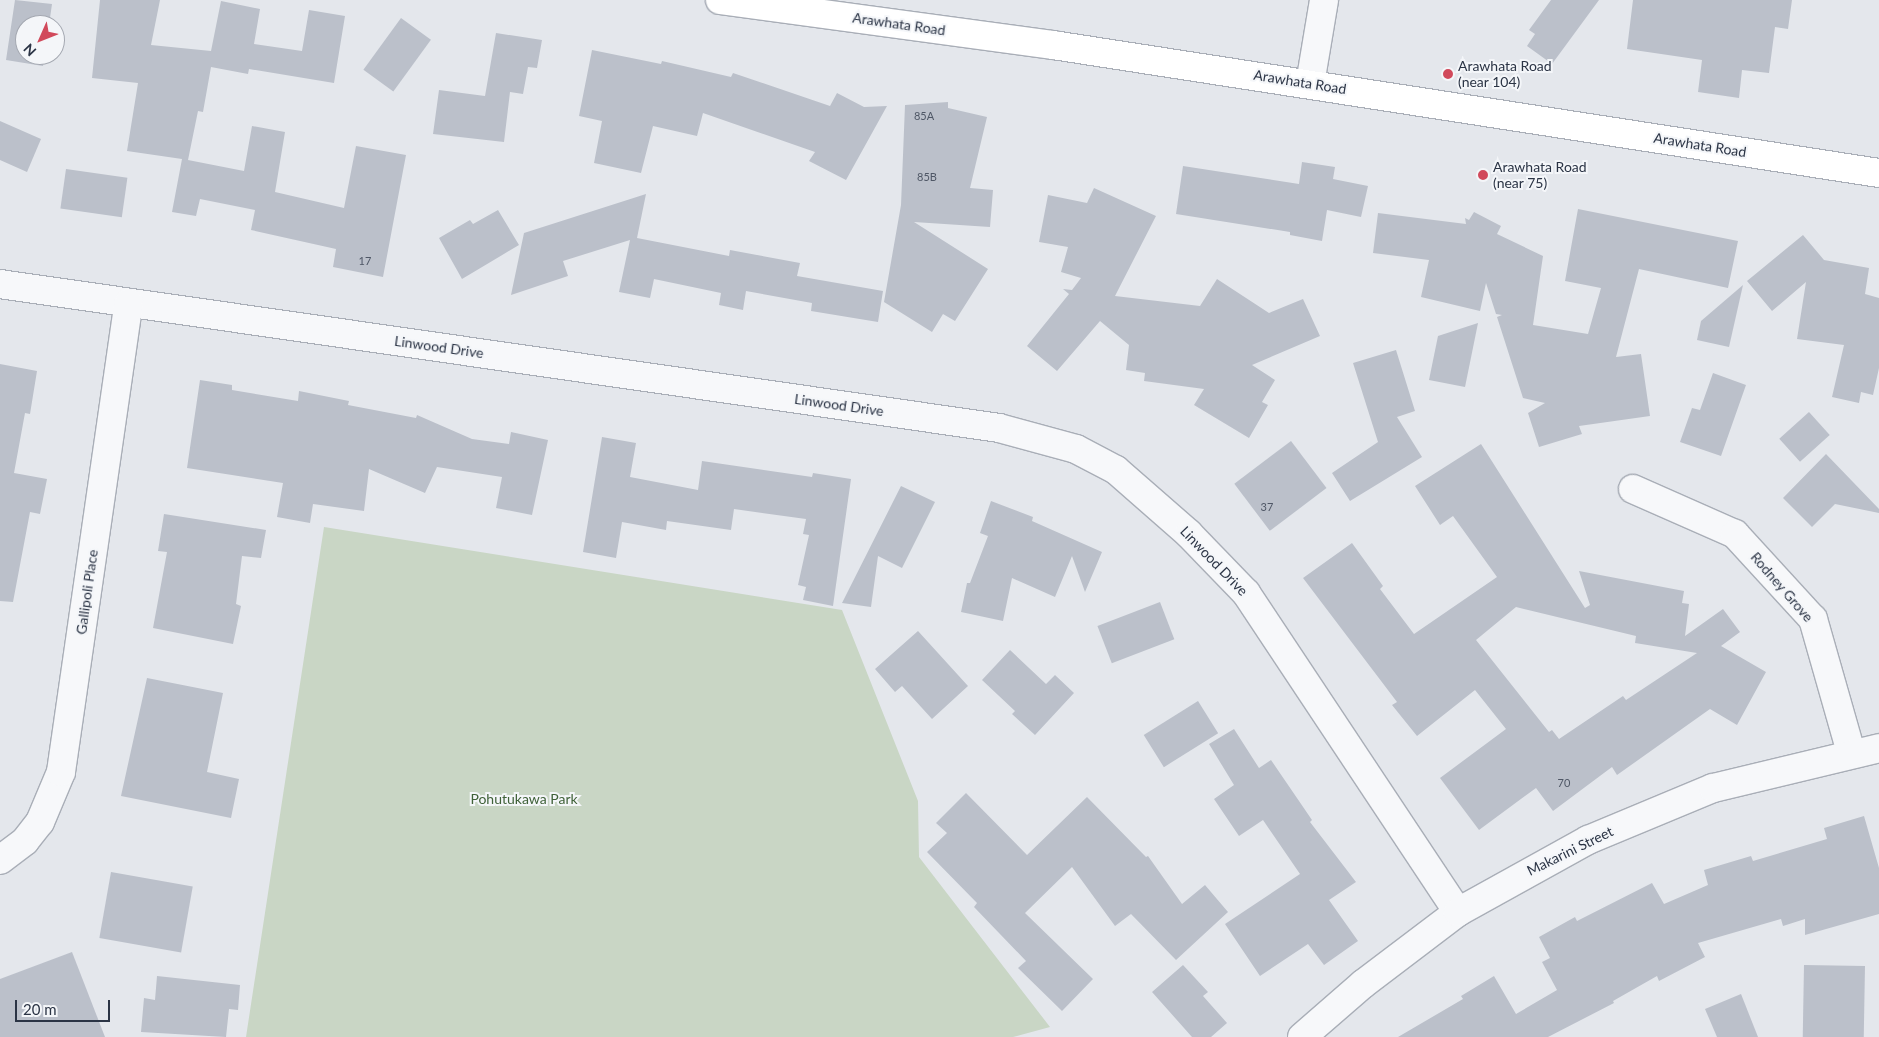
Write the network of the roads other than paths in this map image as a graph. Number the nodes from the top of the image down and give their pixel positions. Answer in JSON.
{"nodes":[{"id":1,"x":720,"y":0,"type":"edge"},
{"id":2,"x":1324,"y":0,"type":"edge"},
{"id":3,"x":1310,"y":84,"type":"junction"},
{"id":4,"x":1879,"y":173,"type":"edge"},
{"id":5,"x":0,"y":284,"type":"edge"},
{"id":6,"x":129,"y":303,"type":"junction"},
{"id":7,"x":1633,"y":489,"type":"dead end"},
{"id":8,"x":1879,"y":748,"type":"edge"},
{"id":9,"x":1851,"y":752,"type":"junction"},
{"id":10,"x":0,"y":860,"type":"edge"},
{"id":11,"x":1458,"y":912,"type":"junction"},
{"id":12,"x":1302,"y":1037,"type":"edge"}],
"edges":[{"from":1,"to":3,"type":"main road","name":"Arawhata Road"},
{"from":2,"to":3,"type":"street"},
{"from":3,"to":4,"type":"main road","name":"Arawhata Road"},
{"from":5,"to":6,"type":"street","name":"Linwood Drive"},
{"from":6,"to":10,"type":"street","name":"Gallipoli Place"},
{"from":6,"to":11,"type":"street","name":"Linwood Drive"},
{"from":7,"to":9,"type":"street","name":"Rodney Grove"},
{"from":8,"to":9,"type":"street","name":"Makarini Street"},
{"from":9,"to":11,"type":"street","name":"Makarini Street"},
{"from":11,"to":12,"type":"street","name":"Makarini Street"}]}
